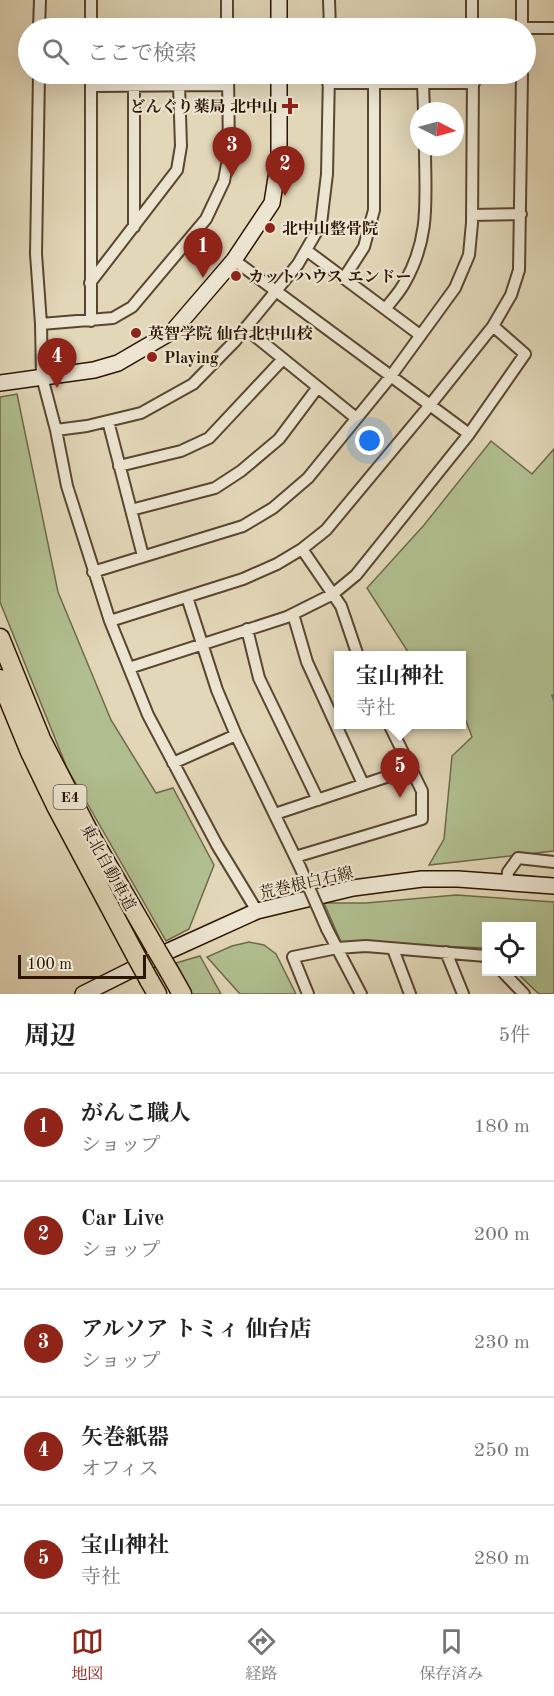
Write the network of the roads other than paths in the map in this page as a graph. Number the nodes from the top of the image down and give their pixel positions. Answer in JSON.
{"nodes":[{"id":1,"x":40,"y":0,"type":"edge"},
{"id":2,"x":91,"y":0,"type":"edge"},
{"id":3,"x":226,"y":0,"type":"edge"},
{"id":4,"x":279,"y":0,"type":"edge"},
{"id":5,"x":328,"y":0,"type":"edge"},
{"id":6,"x":472,"y":0,"type":"edge"},
{"id":7,"x":522,"y":0,"type":"edge"},
{"id":8,"x":39,"y":18,"type":"edge"},
{"id":9,"x":91,"y":18,"type":"edge"},
{"id":10,"x":227,"y":18,"type":"edge"},
{"id":11,"x":279,"y":18,"type":"edge"},
{"id":12,"x":329,"y":18,"type":"edge"},
{"id":13,"x":472,"y":18,"type":"edge"},
{"id":14,"x":522,"y":18,"type":"edge"},
{"id":15,"x":536,"y":28,"type":"edge"},
{"id":16,"x":554,"y":28,"type":"edge"},
{"id":17,"x":39,"y":84,"type":"edge"},
{"id":18,"x":187,"y":84,"type":"edge"},
{"id":19,"x":228,"y":84,"type":"edge"},
{"id":20,"x":279,"y":84,"type":"edge"},
{"id":21,"x":329,"y":84,"type":"edge"},
{"id":22,"x":374,"y":84,"type":"edge"},
{"id":23,"x":423,"y":84,"type":"edge"},
{"id":24,"x":473,"y":84,"type":"edge"},
{"id":25,"x":522,"y":84,"type":"edge"},
{"id":26,"x":179,"y":85,"type":"junction"},
{"id":27,"x":91,"y":86,"type":"joint"},
{"id":28,"x":134,"y":86,"type":"junction"},
{"id":29,"x":424,"y":102,"type":"edge"},
{"id":30,"x":424,"y":156,"type":"edge"},
{"id":31,"x":521,"y":214,"type":"junction"},
{"id":32,"x":472,"y":215,"type":"junction"},
{"id":33,"x":134,"y":227,"type":"junction"},
{"id":34,"x":306,"y":250,"type":"junction"},
{"id":35,"x":234,"y":260,"type":"junction"},
{"id":36,"x":344,"y":278,"type":"junction"},
{"id":37,"x":90,"y":284,"type":"junction"},
{"id":38,"x":276,"y":291,"type":"junction"},
{"id":39,"x":386,"y":308,"type":"junction"},
{"id":40,"x":91,"y":321,"type":"junction"},
{"id":41,"x":41,"y":324,"type":"junction"},
{"id":42,"x":493,"y":326,"type":"junction"},
{"id":43,"x":245,"y":328,"type":"junction"},
{"id":44,"x":420,"y":335,"type":"junction"},
{"id":45,"x":283,"y":358,"type":"junction"},
{"id":46,"x":391,"y":376,"type":"junction"},
{"id":47,"x":42,"y":377,"type":"junction"},
{"id":48,"x":0,"y":383,"type":"edge"},
{"id":49,"x":318,"y":387,"type":"junction"},
{"id":50,"x":430,"y":405,"type":"junction"},
{"id":51,"x":356,"y":418,"type":"junction"},
{"id":52,"x":108,"y":421,"type":"junction"},
{"id":53,"x":56,"y":430,"type":"junction"},
{"id":54,"x":469,"y":434,"type":"junction"},
{"id":55,"x":119,"y":466,"type":"junction"},
{"id":56,"x":131,"y":510,"type":"junction"},
{"id":57,"x":302,"y":549,"type":"junction"},
{"id":58,"x":143,"y":556,"type":"junction"},
{"id":59,"x":93,"y":572,"type":"junction"},
{"id":60,"x":333,"y":594,"type":"junction"},
{"id":61,"x":187,"y":597,"type":"junction"},
{"id":62,"x":293,"y":614,"type":"junction"},
{"id":63,"x":110,"y":621,"type":"junction"},
{"id":64,"x":247,"y":629,"type":"junction"},
{"id":65,"x":0,"y":638,"type":"edge"},
{"id":66,"x":202,"y":644,"type":"junction"},
{"id":67,"x":356,"y":651,"type":"edge"},
{"id":68,"x":129,"y":668,"type":"junction"},
{"id":69,"x":0,"y":679,"type":"edge"},
{"id":70,"x":334,"y":721,"type":"edge"},
{"id":71,"x":338,"y":729,"type":"edge"},
{"id":72,"x":391,"y":729,"type":"edge"},
{"id":73,"x":236,"y":735,"type":"junction"},
{"id":74,"x":173,"y":763,"type":"junction"},
{"id":75,"x":410,"y":769,"type":"junction"},
{"id":76,"x":363,"y":784,"type":"junction"},
{"id":77,"x":318,"y":800,"type":"junction"},
{"id":78,"x":275,"y":814,"type":"junction"},
{"id":79,"x":297,"y":862,"type":"junction"},
{"id":80,"x":554,"y":862,"type":"edge"},
{"id":81,"x":507,"y":882,"type":"junction"},
{"id":82,"x":554,"y":886,"type":"edge"},
{"id":83,"x":257,"y":911,"type":"junction"},
{"id":84,"x":337,"y":948,"type":"junction"},
{"id":85,"x":393,"y":949,"type":"junction"},
{"id":86,"x":446,"y":952,"type":"junction"},
{"id":87,"x":482,"y":956,"type":"edge"},
{"id":88,"x":507,"y":976,"type":"edge"},
{"id":89,"x":153,"y":987,"type":"edge"},
{"id":90,"x":83,"y":994,"type":"edge"},
{"id":91,"x":182,"y":994,"type":"edge"},
{"id":92,"x":308,"y":994,"type":"edge"},
{"id":93,"x":361,"y":994,"type":"edge"},
{"id":94,"x":410,"y":994,"type":"edge"},
{"id":95,"x":463,"y":994,"type":"edge"},
{"id":96,"x":524,"y":994,"type":"edge"}],
"edges":[{"from":1,"to":8,"type":"street"},
{"from":2,"to":9,"type":"street"},
{"from":3,"to":10,"type":"street"},
{"from":4,"to":11,"type":"street"},
{"from":5,"to":12,"type":"street"},
{"from":6,"to":13,"type":"street"},
{"from":7,"to":14,"type":"street"},
{"from":15,"to":16,"type":"street"},
{"from":17,"to":41,"type":"street"},
{"from":18,"to":26,"type":"street"},
{"from":19,"to":40,"type":"street"},
{"from":20,"to":35,"type":"street"},
{"from":21,"to":34,"type":"street"},
{"from":22,"to":36,"type":"street"},
{"from":23,"to":29,"type":"street"},
{"from":24,"to":32,"type":"street"},
{"from":25,"to":31,"type":"street"},
{"from":26,"to":28,"type":"street"},
{"from":26,"to":33,"type":"street"},
{"from":27,"to":28,"type":"street"},
{"from":27,"to":37,"type":"street"},
{"from":28,"to":33,"type":"street"},
{"from":30,"to":39,"type":"street"},
{"from":31,"to":32,"type":"street"},
{"from":31,"to":42,"type":"street"},
{"from":32,"to":44,"type":"street"},
{"from":33,"to":37,"type":"street"},
{"from":34,"to":36,"type":"street"},
{"from":34,"to":38,"type":"street"},
{"from":35,"to":38,"type":"street"},
{"from":35,"to":47,"type":"street"},
{"from":36,"to":39,"type":"street"},
{"from":37,"to":40,"type":"street"},
{"from":38,"to":43,"type":"street"},
{"from":38,"to":46,"type":"street"},
{"from":39,"to":44,"type":"street"},
{"from":40,"to":41,"type":"street"},
{"from":41,"to":47,"type":"street"},
{"from":42,"to":50,"type":"street"},
{"from":42,"to":54,"type":"street"},
{"from":43,"to":45,"type":"street"},
{"from":43,"to":52,"type":"street"},
{"from":44,"to":46,"type":"street"},
{"from":45,"to":49,"type":"street"},
{"from":45,"to":55,"type":"street"},
{"from":46,"to":50,"type":"street"},
{"from":46,"to":51,"type":"street"},
{"from":47,"to":48,"type":"street"},
{"from":47,"to":53,"type":"street"},
{"from":49,"to":51,"type":"street"},
{"from":49,"to":56,"type":"street"},
{"from":50,"to":54,"type":"street"},
{"from":50,"to":57,"type":"street"},
{"from":51,"to":58,"type":"street"},
{"from":52,"to":53,"type":"street"},
{"from":52,"to":55,"type":"street"},
{"from":53,"to":59,"type":"street"},
{"from":54,"to":60,"type":"street"},
{"from":55,"to":56,"type":"street"},
{"from":56,"to":58,"type":"street"},
{"from":57,"to":60,"type":"street"},
{"from":57,"to":61,"type":"street"},
{"from":58,"to":59,"type":"street"},
{"from":59,"to":63,"type":"street"},
{"from":60,"to":62,"type":"street"},
{"from":60,"to":67,"type":"street"},
{"from":61,"to":63,"type":"street"},
{"from":61,"to":66,"type":"street"},
{"from":62,"to":64,"type":"street"},
{"from":62,"to":70,"type":"street"},
{"from":63,"to":68,"type":"street"},
{"from":64,"to":66,"type":"street"},
{"from":64,"to":77,"type":"street"},
{"from":65,"to":91,"type":"highway","name":"東北自動車道","number":"E4","bridge":true},
{"from":66,"to":68,"type":"street"},
{"from":66,"to":73,"type":"street"},
{"from":68,"to":74,"type":"street"},
{"from":69,"to":89,"type":"highway","name":"東北自動車道","number":"E4","bridge":true},
{"from":71,"to":76,"type":"street"},
{"from":72,"to":75,"type":"street"},
{"from":73,"to":74,"type":"street"},
{"from":73,"to":78,"type":"street"},
{"from":74,"to":83,"type":"street"},
{"from":75,"to":76,"type":"street"},
{"from":75,"to":79,"type":"street"},
{"from":76,"to":77,"type":"street"},
{"from":77,"to":78,"type":"street"},
{"from":78,"to":79,"type":"street"},
{"from":79,"to":84,"type":"street","bridge":true},
{"from":80,"to":81,"type":"street"},
{"from":81,"to":82,"type":"street","name":"荒巻根白石線"},
{"from":81,"to":83,"type":"street","name":"荒巻根白石線"},
{"from":83,"to":90,"type":"street","name":"荒巻根白石線"},
{"from":84,"to":85,"type":"street"},
{"from":84,"to":92,"type":"street"},
{"from":84,"to":93,"type":"street"},
{"from":85,"to":86,"type":"street"},
{"from":85,"to":94,"type":"street"},
{"from":86,"to":87,"type":"street"},
{"from":86,"to":95,"type":"street"},
{"from":88,"to":96,"type":"street"}]}
